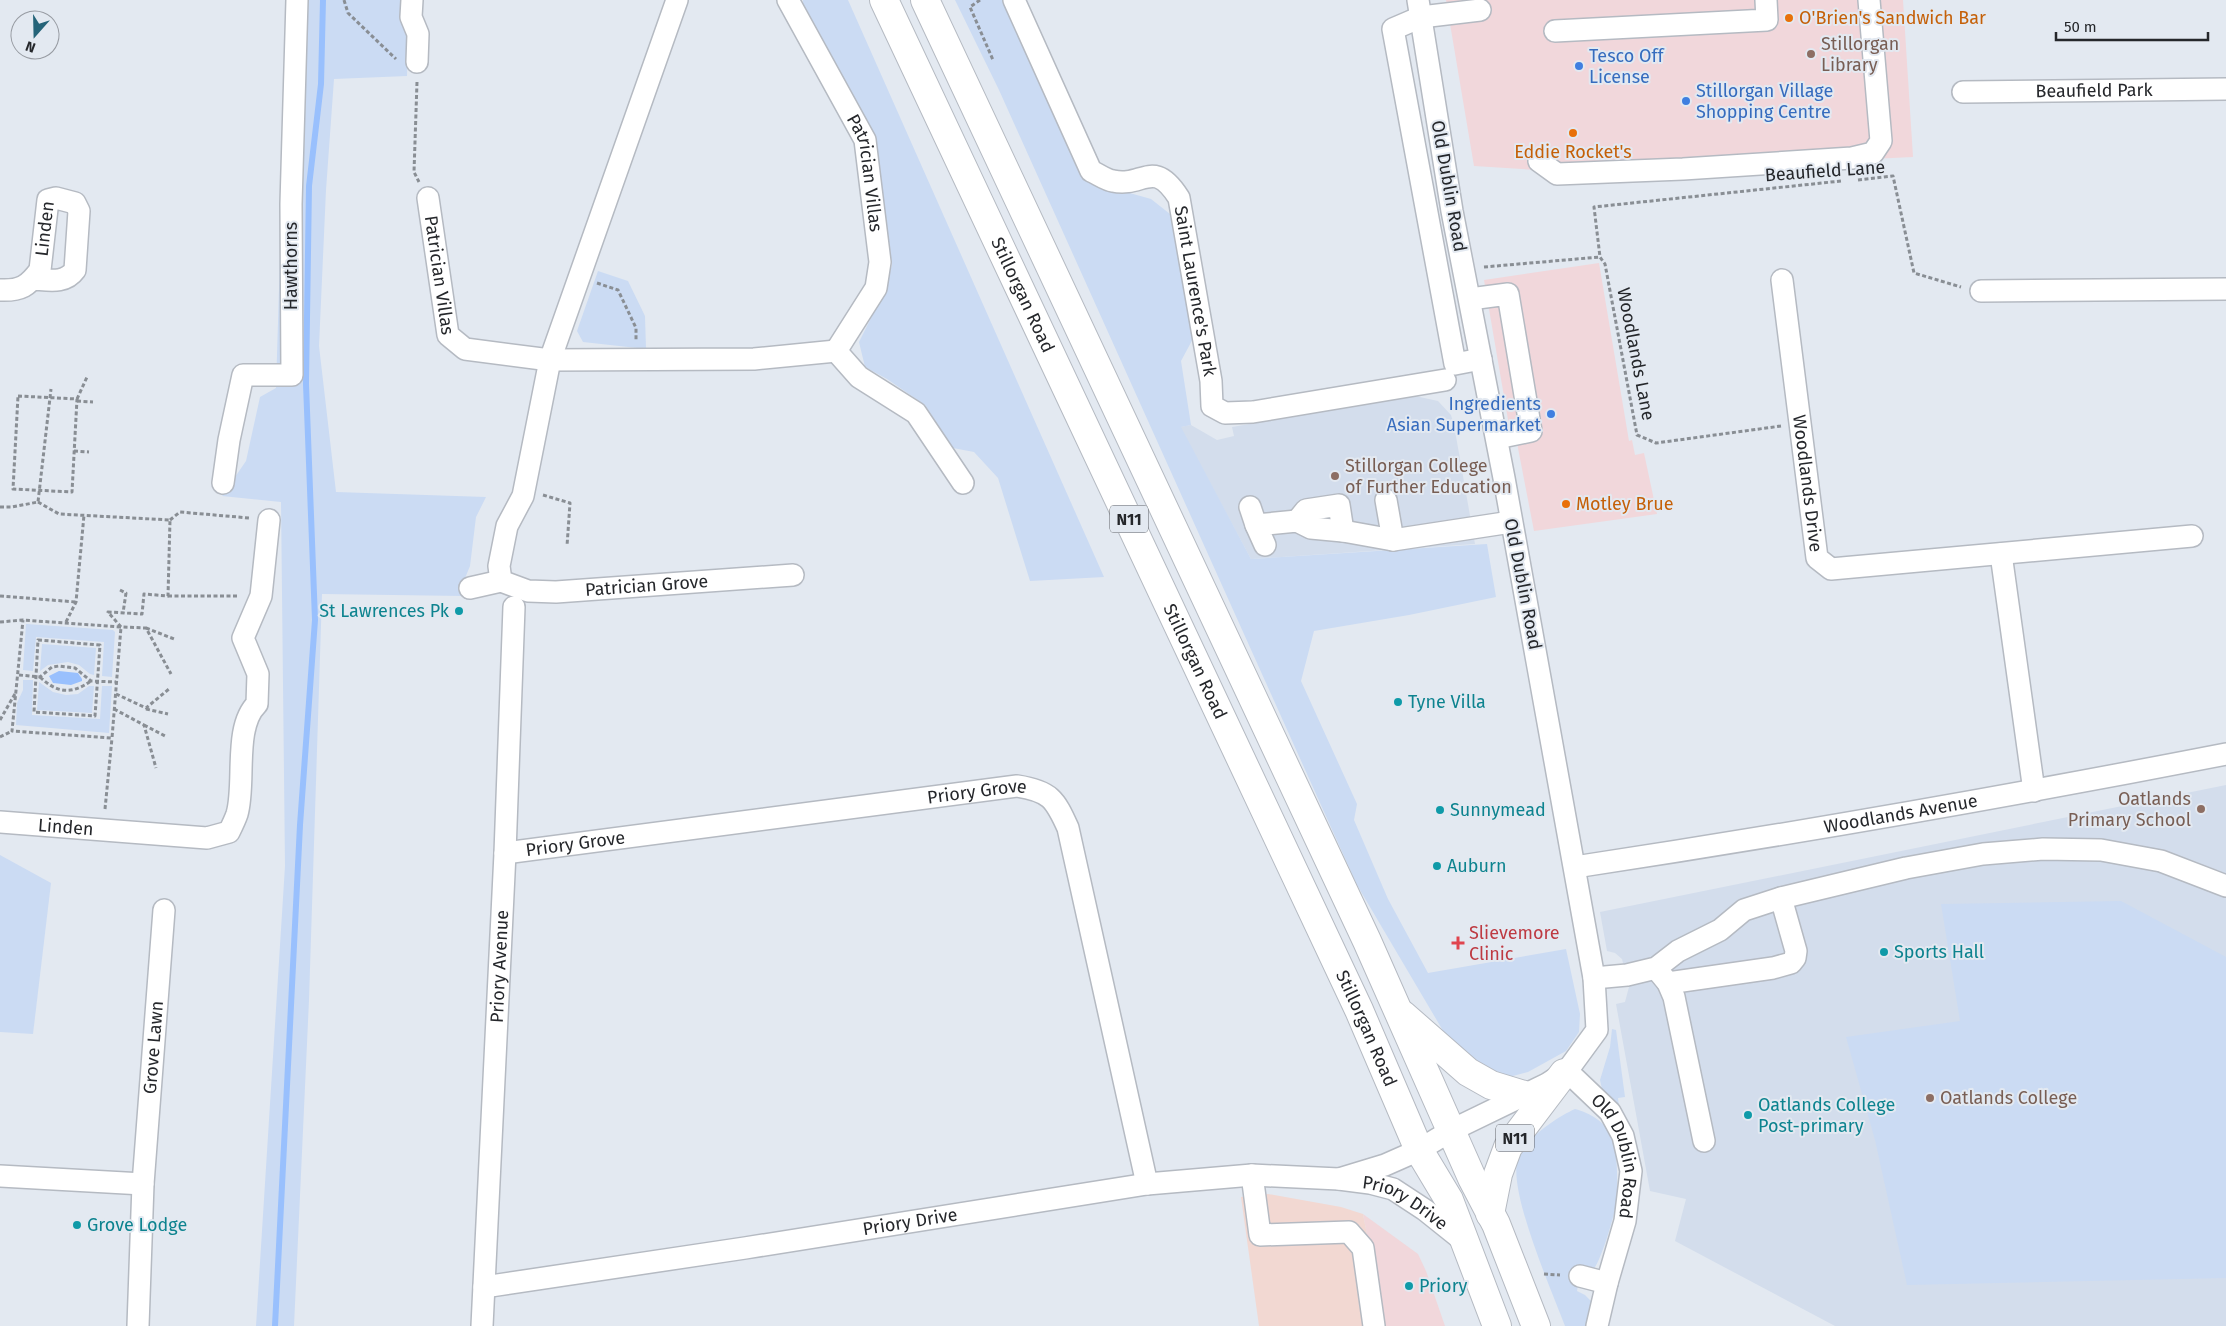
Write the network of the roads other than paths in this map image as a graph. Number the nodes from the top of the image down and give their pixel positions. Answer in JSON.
{"nodes":[{"id":1,"x":297,"y":0,"type":"edge"},
{"id":2,"x":412,"y":0,"type":"edge"},
{"id":3,"x":677,"y":0,"type":"edge"},
{"id":4,"x":788,"y":0,"type":"edge"},
{"id":5,"x":884,"y":0,"type":"edge"},
{"id":6,"x":925,"y":0,"type":"edge"},
{"id":7,"x":1014,"y":0,"type":"edge"},
{"id":8,"x":1455,"y":0,"type":"edge"},
{"id":9,"x":1766,"y":0,"type":"edge"},
{"id":10,"x":1869,"y":0,"type":"edge"},
{"id":11,"x":1419,"y":8,"type":"edge"},
{"id":12,"x":1480,"y":10,"type":"dead end"},
{"id":13,"x":1555,"y":31,"type":"dead end"},
{"id":14,"x":417,"y":62,"type":"road end"},
{"id":15,"x":2226,"y":89,"type":"edge"},
{"id":16,"x":1963,"y":92,"type":"dead end"},
{"id":17,"x":1540,"y":161,"type":"dead end"},
{"id":18,"x":428,"y":198,"type":"road end"},
{"id":19,"x":33,"y":279,"type":"dead end"},
{"id":20,"x":1782,"y":280,"type":"dead end"},
{"id":21,"x":2226,"y":289,"type":"edge"},
{"id":22,"x":0,"y":290,"type":"edge"},
{"id":23,"x":1981,"y":291,"type":"road end"},
{"id":24,"x":1470,"y":299,"type":"junction"},
{"id":25,"x":836,"y":351,"type":"junction"},
{"id":26,"x":550,"y":360,"type":"junction"},
{"id":27,"x":1481,"y":360,"type":"junction"},
{"id":28,"x":1445,"y":380,"type":"dead end"},
{"id":29,"x":1497,"y":438,"type":"junction"},
{"id":30,"x":223,"y":483,"type":"dead end"},
{"id":31,"x":963,"y":483,"type":"dead end"},
{"id":32,"x":1386,"y":500,"type":"dead end"},
{"id":33,"x":269,"y":520,"type":"road end"},
{"id":34,"x":1511,"y":522,"type":"junction"},
{"id":35,"x":2192,"y":536,"type":"dead end"},
{"id":36,"x":1393,"y":540,"type":"junction"},
{"id":37,"x":1265,"y":545,"type":"dead end"},
{"id":38,"x":2001,"y":554,"type":"junction"},
{"id":39,"x":793,"y":575,"type":"dead end"},
{"id":40,"x":501,"y":581,"type":"junction"},
{"id":41,"x":470,"y":588,"type":"dead end"},
{"id":42,"x":514,"y":607,"type":"dead end"},
{"id":43,"x":2226,"y":754,"type":"edge"},
{"id":44,"x":2034,"y":791,"type":"junction"},
{"id":45,"x":0,"y":822,"type":"edge"},
{"id":46,"x":505,"y":853,"type":"junction"},
{"id":47,"x":1575,"y":867,"type":"junction"},
{"id":48,"x":2226,"y":886,"type":"edge"},
{"id":49,"x":1781,"y":898,"type":"junction"},
{"id":50,"x":164,"y":910,"type":"dead end"},
{"id":51,"x":1662,"y":975,"type":"junction"},
{"id":52,"x":1594,"y":978,"type":"junction"},
{"id":53,"x":1398,"y":1011,"type":"junction"},
{"id":54,"x":1565,"y":1072,"type":"junction"},
{"id":55,"x":1524,"y":1095,"type":"junction"},
{"id":56,"x":1452,"y":1130,"type":"junction"},
{"id":57,"x":1704,"y":1140,"type":"dead end"},
{"id":58,"x":1419,"y":1150,"type":"junction"},
{"id":59,"x":1252,"y":1175,"type":"junction"},
{"id":60,"x":0,"y":1176,"type":"edge"},
{"id":61,"x":1339,"y":1180,"type":"junction"},
{"id":62,"x":143,"y":1184,"type":"junction"},
{"id":63,"x":1147,"y":1184,"type":"junction"},
{"id":64,"x":1490,"y":1214,"type":"junction"},
{"id":65,"x":1465,"y":1242,"type":"junction"},
{"id":66,"x":1580,"y":1276,"type":"dead end"},
{"id":67,"x":1607,"y":1283,"type":"junction"},
{"id":68,"x":484,"y":1286,"type":"junction"},
{"id":69,"x":138,"y":1326,"type":"edge"},
{"id":70,"x":482,"y":1326,"type":"edge"},
{"id":71,"x":1374,"y":1326,"type":"edge"},
{"id":72,"x":1497,"y":1326,"type":"edge"},
{"id":73,"x":1536,"y":1326,"type":"edge"},
{"id":74,"x":1597,"y":1326,"type":"edge"}],
"edges":[{"from":1,"to":30,"type":"street","name":"Hawthorns"},
{"from":2,"to":14,"type":"street"},
{"from":3,"to":26,"type":"street"},
{"from":4,"to":25,"type":"street","name":"Patrician Villas"},
{"from":5,"to":58,"type":"highway","name":"Stillorgan Road","number":"N11"},
{"from":6,"to":53,"type":"highway","name":"Stillorgan Road","number":"N11"},
{"from":7,"to":28,"type":"street","name":"Saint Laurence's Park"},
{"from":8,"to":11,"type":"street"},
{"from":9,"to":13,"type":"street"},
{"from":10,"to":17,"type":"street"},
{"from":11,"to":12,"type":"street"},
{"from":11,"to":24,"type":"street","name":"Old Dublin Road"},
{"from":11,"to":27,"type":"street"},
{"from":15,"to":16,"type":"street","name":"Beaufield Park"},
{"from":18,"to":26,"type":"street","name":"Patrician Villas"},
{"from":19,"to":22,"type":"street","name":"Linden"},
{"from":20,"to":38,"type":"street","name":"Woodlands Drive"},
{"from":21,"to":23,"type":"street"},
{"from":24,"to":27,"type":"street","name":"Old Dublin Road"},
{"from":24,"to":29,"type":"street"},
{"from":25,"to":26,"type":"street","name":"Patrician Villas"},
{"from":25,"to":31,"type":"street"},
{"from":26,"to":40,"type":"street"},
{"from":27,"to":29,"type":"street","name":"Old Dublin Road"},
{"from":29,"to":34,"type":"street","name":"Old Dublin Road"},
{"from":32,"to":36,"type":"street"},
{"from":33,"to":45,"type":"street","name":"Linden"},
{"from":34,"to":36,"type":"street"},
{"from":34,"to":47,"type":"street","name":"Old Dublin Road"},
{"from":35,"to":38,"type":"street","name":"Woodlands Drive"},
{"from":36,"to":37,"type":"street"},
{"from":38,"to":44,"type":"street"},
{"from":39,"to":40,"type":"street","name":"Patrician Grove"},
{"from":40,"to":41,"type":"street"},
{"from":42,"to":46,"type":"street","name":"Priory Avenue"},
{"from":43,"to":44,"type":"street","name":"Woodlands Avenue"},
{"from":44,"to":47,"type":"street","name":"Woodlands Avenue"},
{"from":46,"to":63,"type":"street","name":"Priory Grove"},
{"from":46,"to":68,"type":"street","name":"Priory Avenue"},
{"from":47,"to":52,"type":"street","name":"Old Dublin Road"},
{"from":48,"to":49,"type":"street"},
{"from":49,"to":51,"type":"street"},
{"from":49,"to":51,"type":"street"},
{"from":50,"to":62,"type":"street","name":"Grove Lawn"},
{"from":51,"to":52,"type":"street"},
{"from":51,"to":57,"type":"street"},
{"from":52,"to":54,"type":"street","name":"Old Dublin Road"},
{"from":53,"to":55,"type":"highway","number":"N11"},
{"from":53,"to":56,"type":"highway","name":"Stillorgan Road","number":"N11"},
{"from":54,"to":55,"type":"street","name":"Old Dublin Road"},
{"from":54,"to":64,"type":"highway","number":"N11"},
{"from":54,"to":67,"type":"street","name":"Old Dublin Road"},
{"from":55,"to":56,"type":"street","name":"Old Dublin Road"},
{"from":56,"to":58,"type":"street","name":"Old Dublin Road"},
{"from":56,"to":64,"type":"highway","name":"Stillorgan Road","number":"N11"},
{"from":58,"to":61,"type":"street","name":"Priory Drive"},
{"from":58,"to":65,"type":"highway","name":"Stillorgan Road","number":"N11"},
{"from":59,"to":61,"type":"street","name":"Priory Drive"},
{"from":59,"to":63,"type":"street","name":"Priory Drive"},
{"from":59,"to":71,"type":"street"},
{"from":60,"to":62,"type":"street"},
{"from":61,"to":65,"type":"street","name":"Priory Drive"},
{"from":62,"to":69,"type":"street","name":"Grove Lawn"},
{"from":63,"to":68,"type":"street","name":"Priory Drive"},
{"from":64,"to":73,"type":"highway","name":"Stillorgan Road","number":"N11"},
{"from":65,"to":72,"type":"highway","name":"Stillorgan Road","number":"N11"},
{"from":66,"to":67,"type":"street"},
{"from":67,"to":74,"type":"street","name":"Old Dublin Road"},
{"from":68,"to":70,"type":"street","name":"Priory Avenue"}]}
